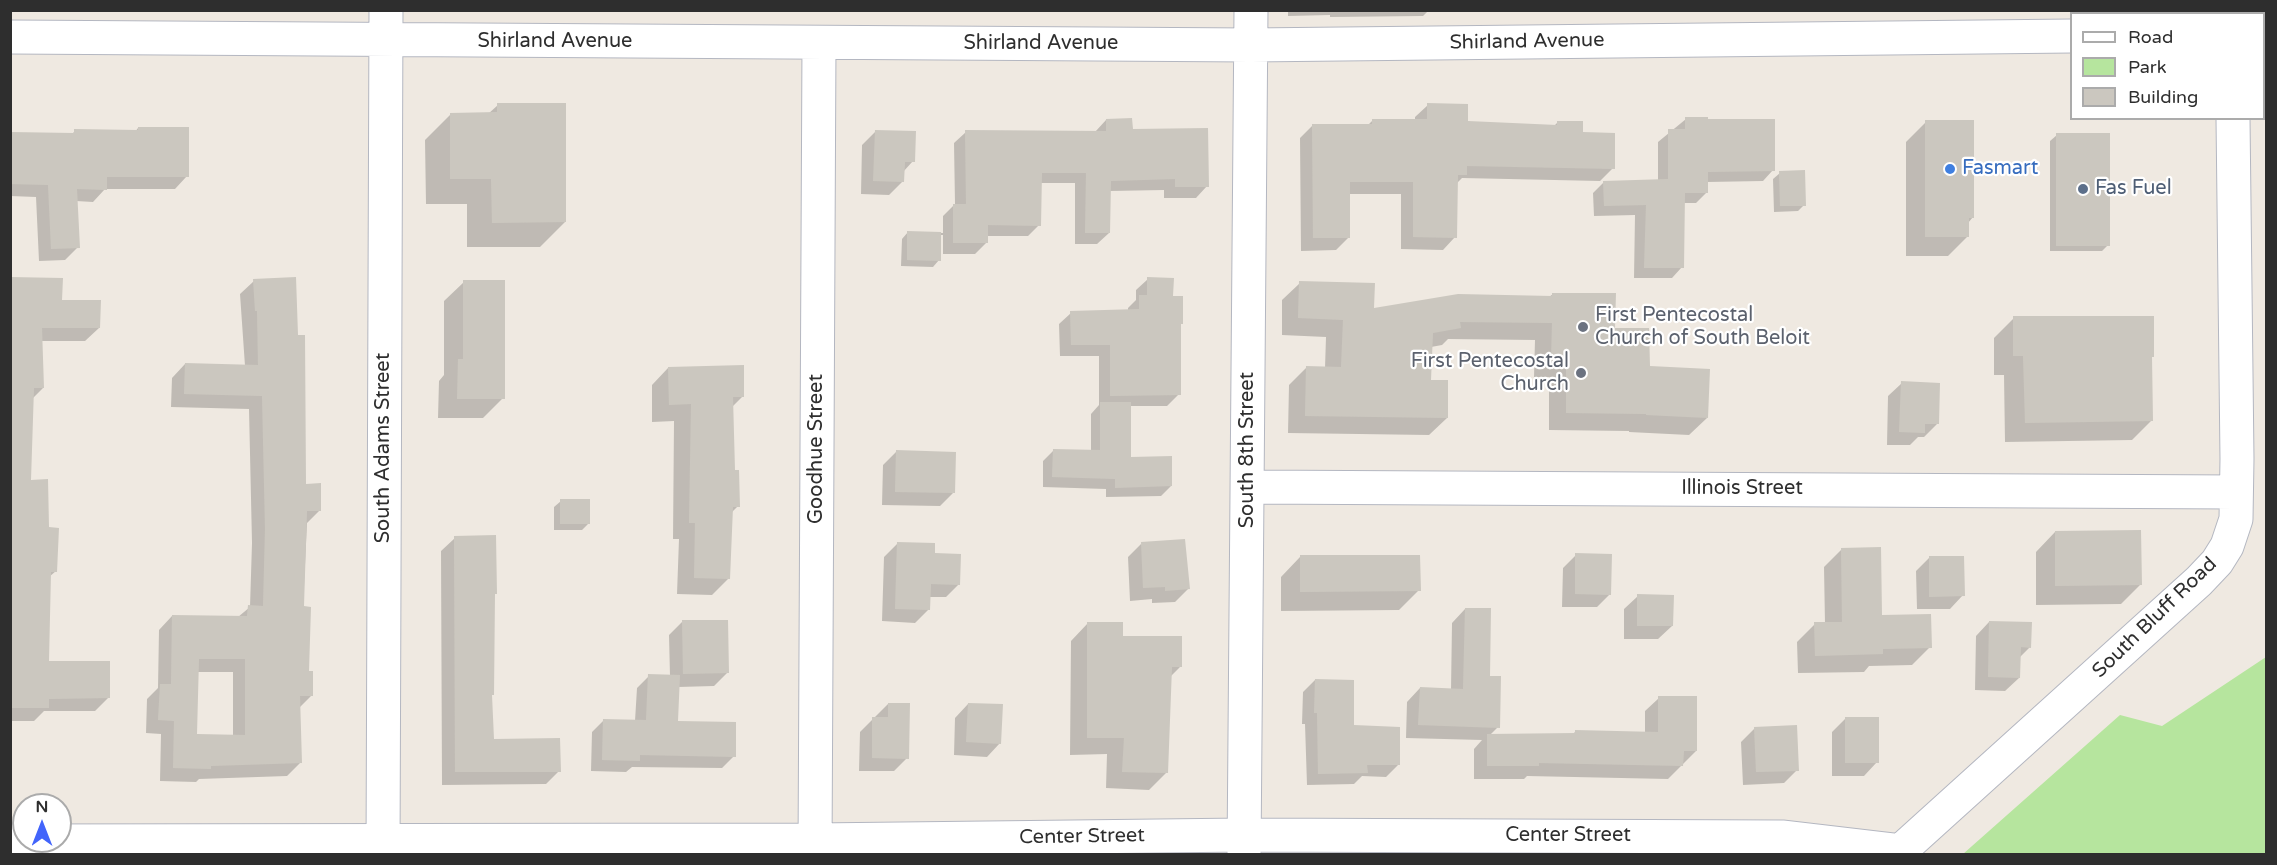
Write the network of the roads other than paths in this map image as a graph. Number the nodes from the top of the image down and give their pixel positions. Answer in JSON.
{"nodes":[{"id":1,"x":1251,"y":10,"type":"edge"},
{"id":2,"x":385,"y":26,"type":"edge"},
{"id":3,"x":2070,"y":36,"type":"edge"},
{"id":4,"x":10,"y":37,"type":"edge"},
{"id":5,"x":819,"y":43,"type":"junction"},
{"id":6,"x":1251,"y":45,"type":"junction"},
{"id":7,"x":2233,"y":120,"type":"edge"},
{"id":8,"x":1248,"y":487,"type":"junction"},
{"id":9,"x":2236,"y":492,"type":"junction"},
{"id":10,"x":10,"y":841,"type":"edge"},
{"id":11,"x":1244,"y":845,"type":"edge"},
{"id":12,"x":815,"y":847,"type":"edge"},
{"id":13,"x":383,"y":848,"type":"edge"},
{"id":14,"x":1899,"y":853,"type":"edge"}],
"edges":[{"from":1,"to":6,"type":"street","name":"South 8th Street"},
{"from":2,"to":4,"type":"street","name":"Shirland Avenue"},
{"from":2,"to":5,"type":"street","name":"Shirland Avenue"},
{"from":2,"to":13,"type":"street","name":"South Adams Street"},
{"from":3,"to":6,"type":"street","name":"Shirland Avenue"},
{"from":5,"to":6,"type":"street","name":"Shirland Avenue"},
{"from":5,"to":12,"type":"street","name":"Goodhue Street"},
{"from":6,"to":8,"type":"street","name":"South 8th Street"},
{"from":7,"to":9,"type":"street","name":"South Bluff Road"},
{"from":8,"to":9,"type":"street","name":"Illinois Street"},
{"from":8,"to":11,"type":"street","name":"South 8th Street"},
{"from":9,"to":14,"type":"street","name":"South Bluff Road"},
{"from":10,"to":13,"type":"street","name":"Center Street"},
{"from":11,"to":12,"type":"street","name":"Center Street"},
{"from":11,"to":14,"type":"street","name":"Center Street"},
{"from":12,"to":13,"type":"street","name":"Center Street"}]}
